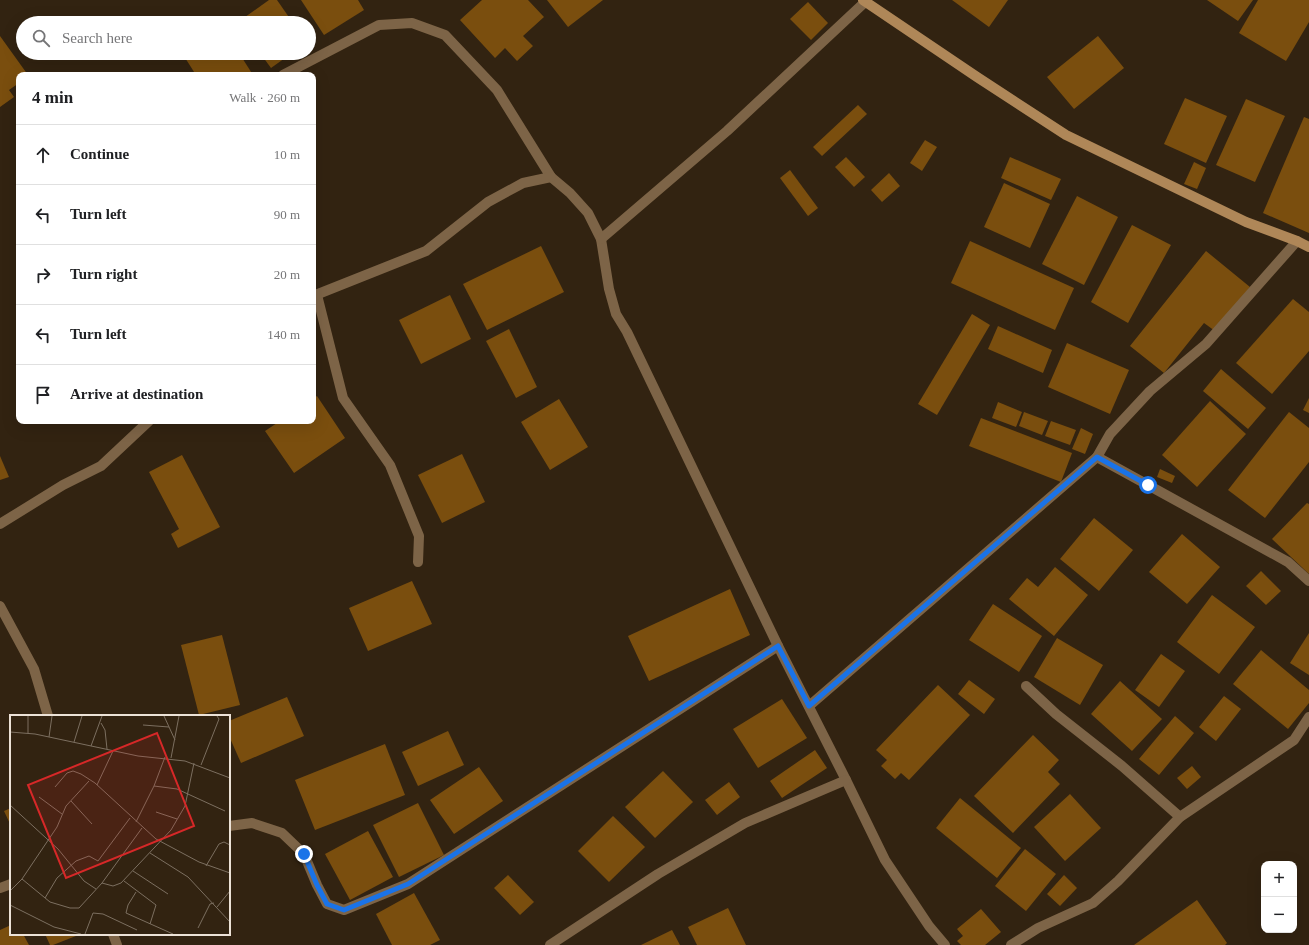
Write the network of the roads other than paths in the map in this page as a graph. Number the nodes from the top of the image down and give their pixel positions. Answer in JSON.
{"nodes":[{"id":1,"x":864,"y":1,"type":"edge"},
{"id":2,"x":316,"y":58,"type":"edge"},
{"id":3,"x":312,"y":60,"type":"edge"},
{"id":4,"x":289,"y":72,"type":"edge"},
{"id":5,"x":551,"y":177,"type":"junction"},
{"id":6,"x":601,"y":239,"type":"junction"},
{"id":7,"x":1297,"y":241,"type":"junction"},
{"id":8,"x":1309,"y":247,"type":"edge"},
{"id":9,"x":316,"y":296,"type":"edge"},
{"id":10,"x":316,"y":300,"type":"edge"},
{"id":11,"x":146,"y":424,"type":"edge"},
{"id":12,"x":1097,"y":457,"type":"junction"},
{"id":13,"x":0,"y":524,"type":"edge"},
{"id":14,"x":418,"y":562,"type":"dead end"},
{"id":15,"x":1309,"y":581,"type":"edge"},
{"id":16,"x":0,"y":606,"type":"edge"},
{"id":17,"x":778,"y":646,"type":"junction"},
{"id":18,"x":1026,"y":686,"type":"dead end"},
{"id":19,"x":809,"y":706,"type":"junction"},
{"id":20,"x":48,"y":715,"type":"edge"},
{"id":21,"x":1309,"y":717,"type":"edge"},
{"id":22,"x":846,"y":780,"type":"junction"},
{"id":23,"x":1180,"y":818,"type":"junction"},
{"id":24,"x":230,"y":826,"type":"edge"},
{"id":25,"x":10,"y":884,"type":"edge"},
{"id":26,"x":0,"y":888,"type":"edge"},
{"id":27,"x":113,"y":935,"type":"edge"},
{"id":28,"x":117,"y":945,"type":"edge"},
{"id":29,"x":550,"y":945,"type":"edge"},
{"id":30,"x":945,"y":945,"type":"edge"},
{"id":31,"x":1011,"y":945,"type":"edge"}],
"edges":[{"from":1,"to":6,"type":"street"},
{"from":1,"to":7,"type":"street"},
{"from":2,"to":5,"type":"street"},
{"from":3,"to":4,"type":"street"},
{"from":5,"to":6,"type":"street"},
{"from":5,"to":9,"type":"street"},
{"from":6,"to":17,"type":"street"},
{"from":7,"to":8,"type":"street"},
{"from":7,"to":12,"type":"street"},
{"from":10,"to":14,"type":"street"},
{"from":11,"to":13,"type":"street"},
{"from":12,"to":15,"type":"street"},
{"from":12,"to":19,"type":"street"},
{"from":16,"to":20,"type":"street"},
{"from":17,"to":19,"type":"street"},
{"from":17,"to":24,"type":"street"},
{"from":18,"to":23,"type":"street"},
{"from":19,"to":22,"type":"street"},
{"from":21,"to":23,"type":"street"},
{"from":22,"to":29,"type":"street"},
{"from":22,"to":30,"type":"street"},
{"from":23,"to":31,"type":"street"},
{"from":25,"to":26,"type":"street"},
{"from":27,"to":28,"type":"street"}]}
